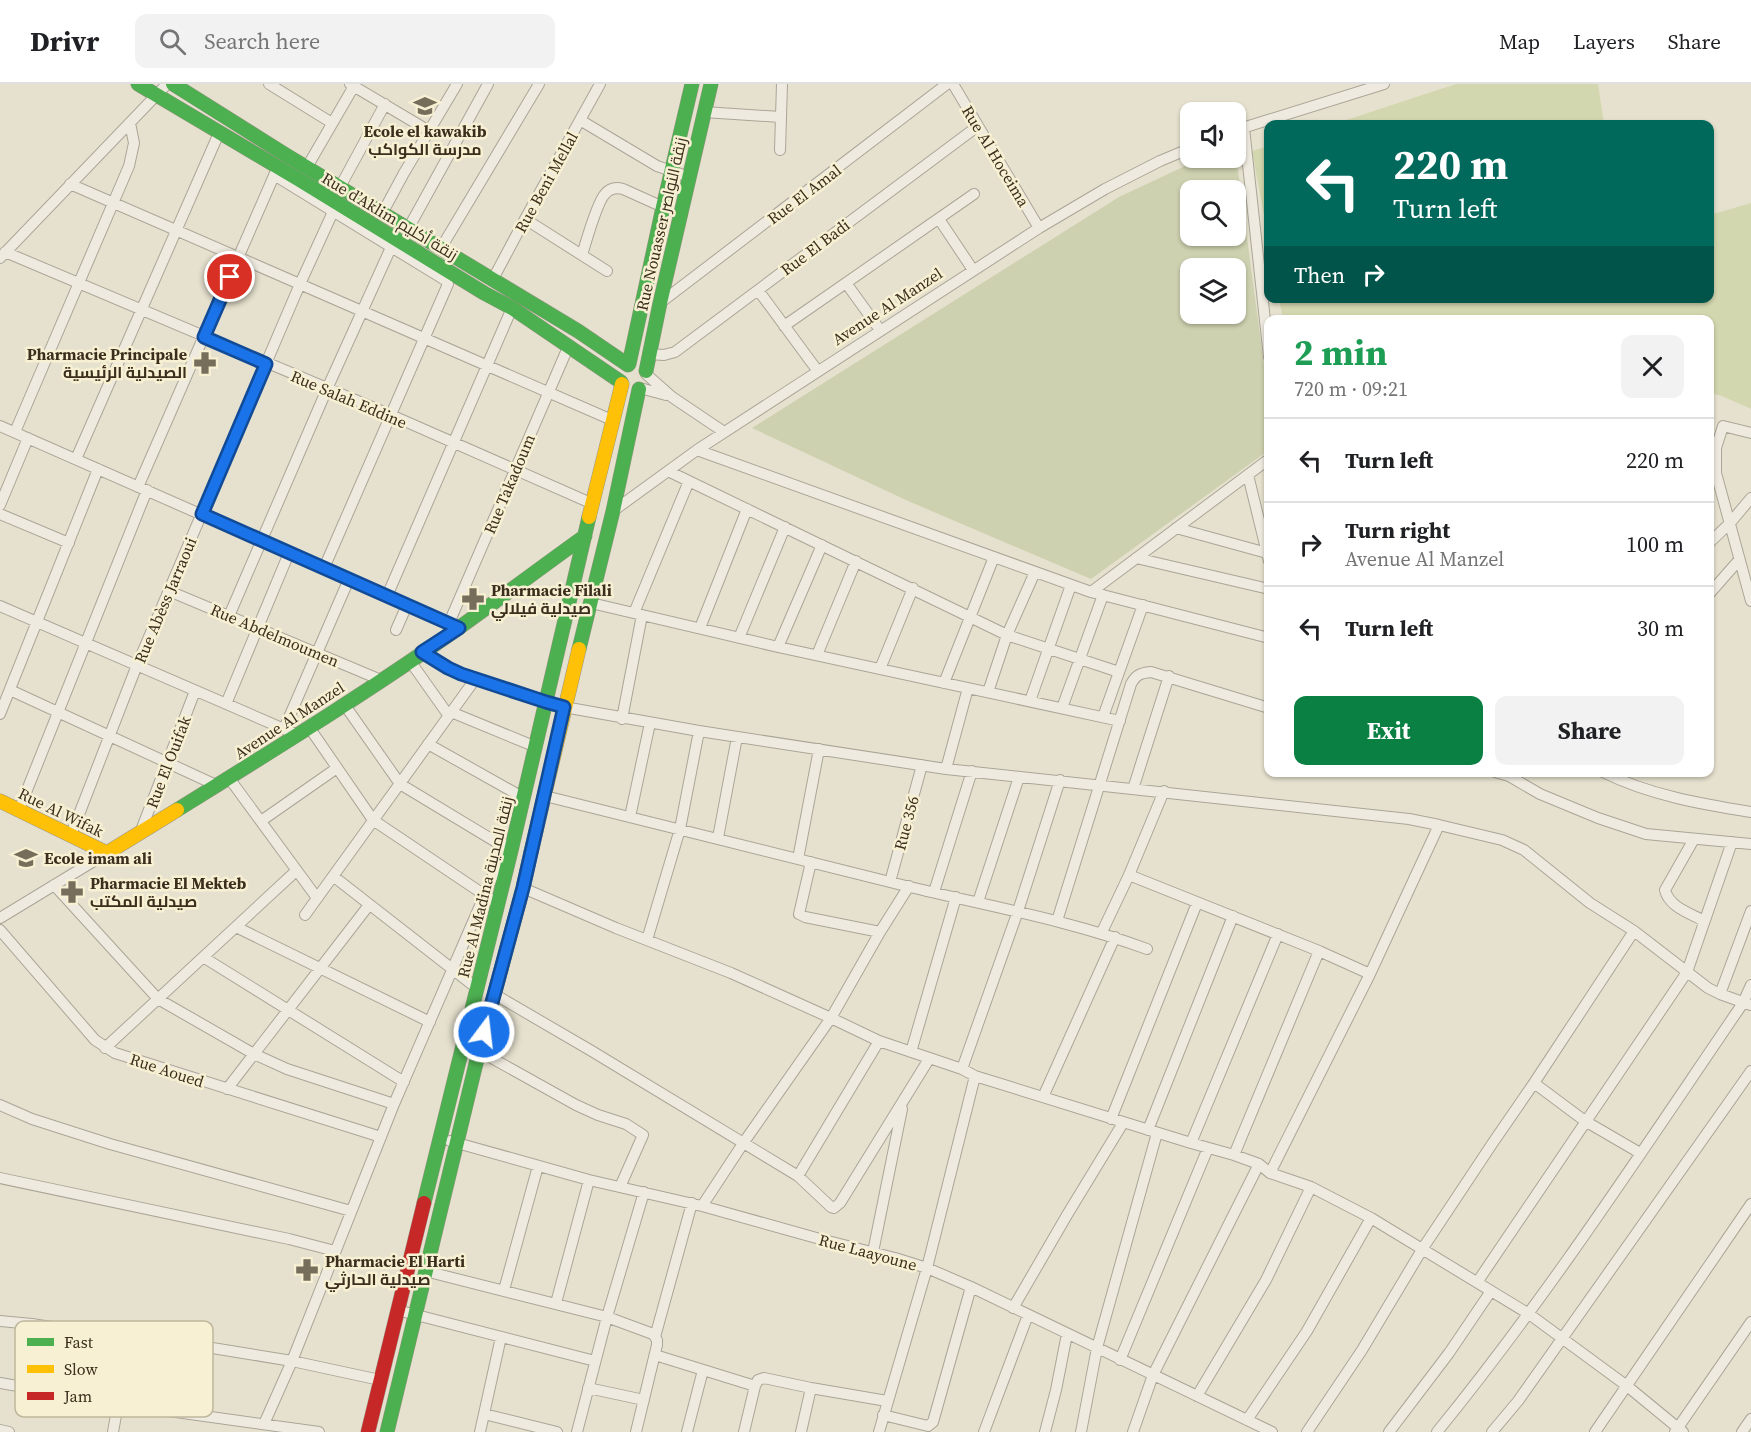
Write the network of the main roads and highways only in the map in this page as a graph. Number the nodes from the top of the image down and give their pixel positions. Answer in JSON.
{"nodes":[{"id":1,"x":138,"y":84,"type":"edge"},
{"id":2,"x":173,"y":84,"type":"edge"},
{"id":3,"x":692,"y":84,"type":"edge"},
{"id":4,"x":711,"y":84,"type":"edge"},
{"id":5,"x":192,"y":88,"type":"edge"},
{"id":6,"x":628,"y":364,"type":"junction"},
{"id":7,"x":646,"y":373,"type":"junction"},
{"id":8,"x":622,"y":383,"type":"junction"},
{"id":9,"x":640,"y":388,"type":"junction"},
{"id":10,"x":585,"y":536,"type":"junction"},
{"id":11,"x":0,"y":801,"type":"edge"},
{"id":12,"x":107,"y":853,"type":"joint"},
{"id":13,"x":368,"y":1432,"type":"edge"},
{"id":14,"x":387,"y":1432,"type":"edge"}],
"edges":[{"from":1,"to":8,"type":"main road","name":"Rue d’Aklim زنقة أكليم"},
{"from":2,"to":5,"type":"main road","name":"Rue d’Aklim زنقة أكليم"},
{"from":3,"to":6,"type":"main road","name":"Rue Nouasser زنقة النواصر"},
{"from":4,"to":7,"type":"main road","name":"Rue Nouasser زنقة النواصر"},
{"from":5,"to":6,"type":"main road","name":"Rue d’Aklim زنقة أكليم"},
{"from":6,"to":7,"type":"main road"},
{"from":6,"to":8,"type":"main road"},
{"from":7,"to":9,"type":"main road"},
{"from":8,"to":9,"type":"main road"},
{"from":8,"to":10,"type":"main road","name":"Rue Al Madina زنقة المدينة"},
{"from":9,"to":14,"type":"main road"},
{"from":10,"to":12,"type":"main road","name":"Avenue Al Manzel"},
{"from":10,"to":13,"type":"main road","name":"Rue Al Madina زنقة المدينة"},
{"from":11,"to":12,"type":"main road","name":"Rue Al Wifak"}]}
